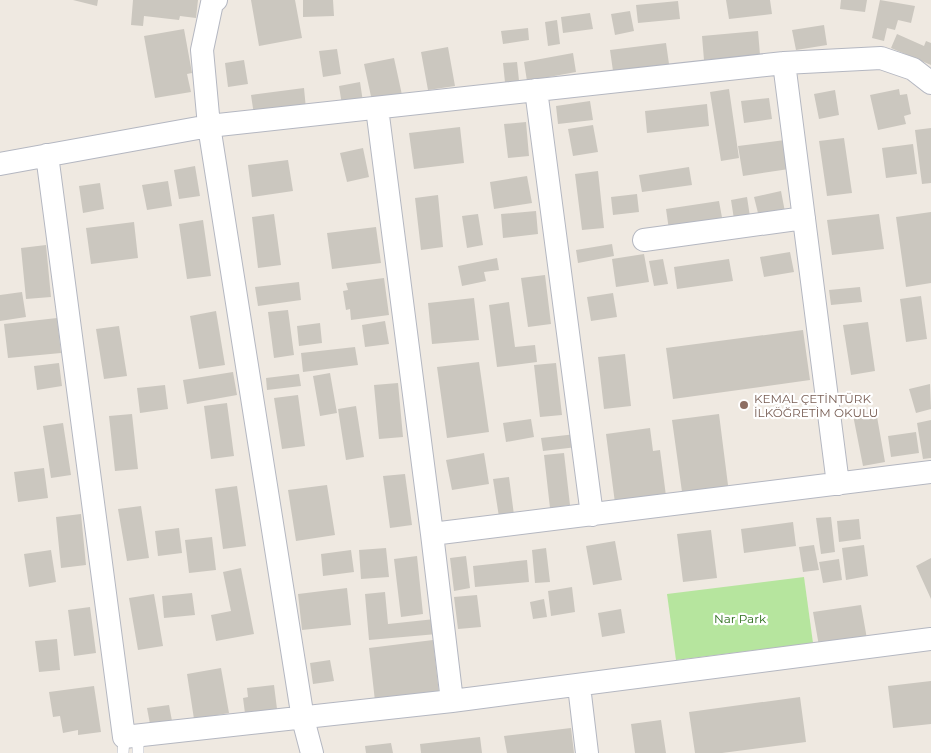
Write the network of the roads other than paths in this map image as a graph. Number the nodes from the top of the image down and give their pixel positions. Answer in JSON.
{"nodes":[{"id":1,"x":216,"y":0,"type":"edge"},
{"id":2,"x":784,"y":63,"type":"junction"},
{"id":3,"x":931,"y":83,"type":"edge"},
{"id":4,"x":536,"y":90,"type":"junction"},
{"id":5,"x":377,"y":108,"type":"junction"},
{"id":6,"x":209,"y":126,"type":"junction"},
{"id":7,"x":47,"y":156,"type":"junction"},
{"id":8,"x":0,"y":164,"type":"edge"},
{"id":9,"x":804,"y":218,"type":"junction"},
{"id":10,"x":644,"y":240,"type":"dead end"},
{"id":11,"x":931,"y":472,"type":"edge"},
{"id":12,"x":838,"y":484,"type":"junction"},
{"id":13,"x":592,"y":515,"type":"junction"},
{"id":14,"x":432,"y":534,"type":"junction"},
{"id":15,"x":931,"y":640,"type":"edge"},
{"id":16,"x":579,"y":686,"type":"junction"},
{"id":17,"x":452,"y":701,"type":"junction"},
{"id":18,"x":304,"y":719,"type":"junction"},
{"id":19,"x":131,"y":745,"type":"edge"},
{"id":20,"x":312,"y":753,"type":"edge"},
{"id":21,"x":587,"y":753,"type":"edge"}],
"edges":[{"from":1,"to":6,"type":"street"},
{"from":2,"to":3,"type":"street"},
{"from":2,"to":4,"type":"street"},
{"from":2,"to":9,"type":"street"},
{"from":4,"to":5,"type":"street"},
{"from":4,"to":13,"type":"street"},
{"from":5,"to":6,"type":"street"},
{"from":5,"to":14,"type":"street"},
{"from":6,"to":7,"type":"street"},
{"from":6,"to":18,"type":"street"},
{"from":7,"to":8,"type":"street"},
{"from":7,"to":19,"type":"street"},
{"from":9,"to":10,"type":"street"},
{"from":9,"to":12,"type":"street"},
{"from":11,"to":12,"type":"street"},
{"from":12,"to":13,"type":"street"},
{"from":13,"to":14,"type":"street"},
{"from":14,"to":17,"type":"street"},
{"from":15,"to":16,"type":"street"},
{"from":16,"to":17,"type":"street"},
{"from":16,"to":21,"type":"street"},
{"from":17,"to":18,"type":"street"},
{"from":18,"to":19,"type":"street"},
{"from":18,"to":20,"type":"street"}]}
